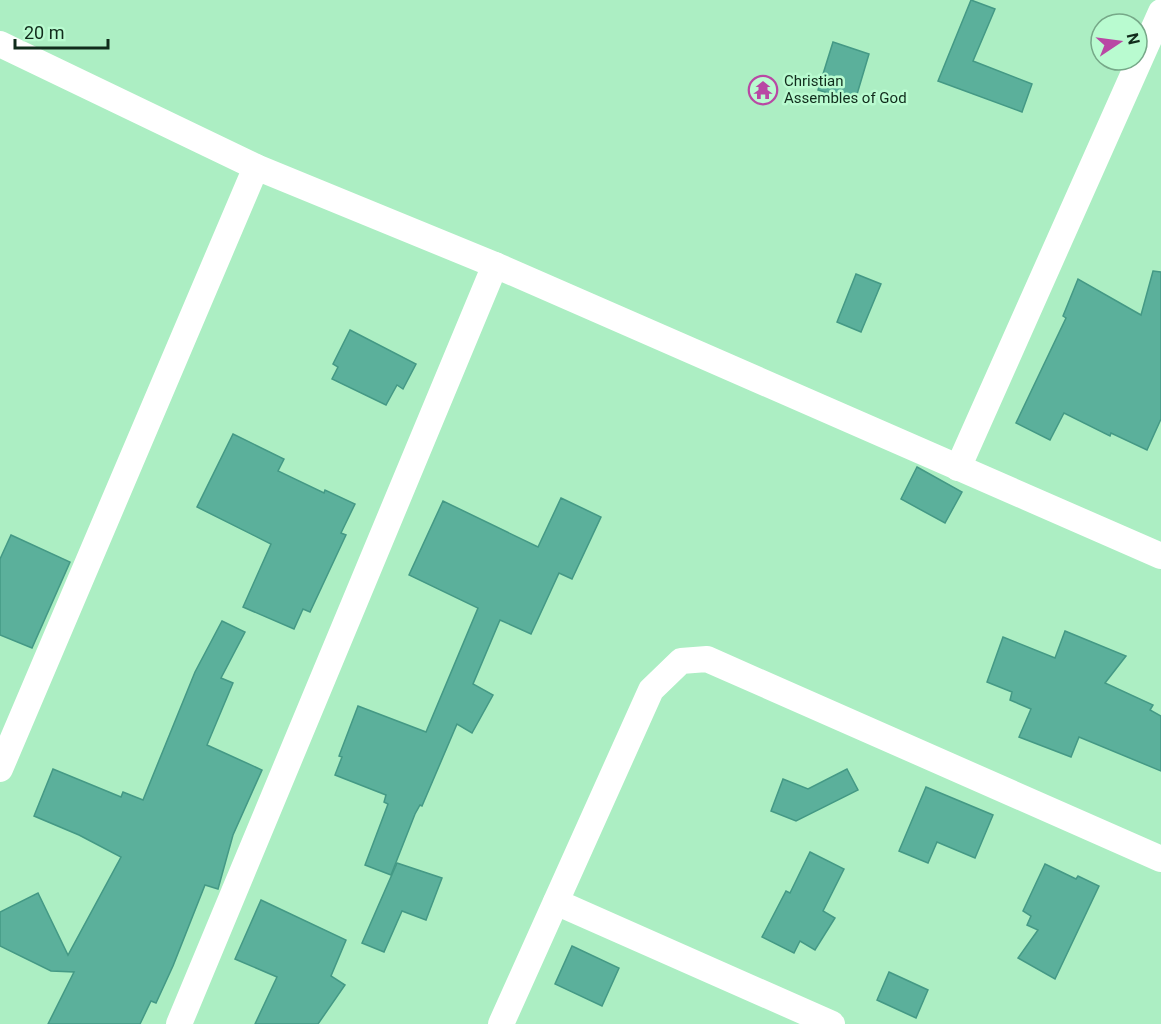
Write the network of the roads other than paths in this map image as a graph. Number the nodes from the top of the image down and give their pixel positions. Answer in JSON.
{"nodes":[{"id":1,"x":1161,"y":12,"type":"edge"},
{"id":2,"x":0,"y":44,"type":"edge"},
{"id":3,"x":256,"y":167,"type":"junction"},
{"id":4,"x":495,"y":266,"type":"junction"},
{"id":5,"x":958,"y":468,"type":"junction"},
{"id":6,"x":1161,"y":556,"type":"edge"},
{"id":7,"x":0,"y":769,"type":"edge"},
{"id":8,"x":1161,"y":859,"type":"edge"},
{"id":9,"x":556,"y":902,"type":"junction"},
{"id":10,"x":179,"y":1024,"type":"edge"},
{"id":11,"x":501,"y":1024,"type":"edge"},
{"id":12,"x":832,"y":1024,"type":"edge"}],
"edges":[{"from":1,"to":5,"type":"street"},
{"from":2,"to":3,"type":"street"},
{"from":3,"to":4,"type":"street"},
{"from":3,"to":7,"type":"street"},
{"from":4,"to":5,"type":"street"},
{"from":4,"to":10,"type":"street"},
{"from":5,"to":6,"type":"street"},
{"from":8,"to":9,"type":"street"},
{"from":9,"to":11,"type":"street"},
{"from":9,"to":12,"type":"street"}]}
